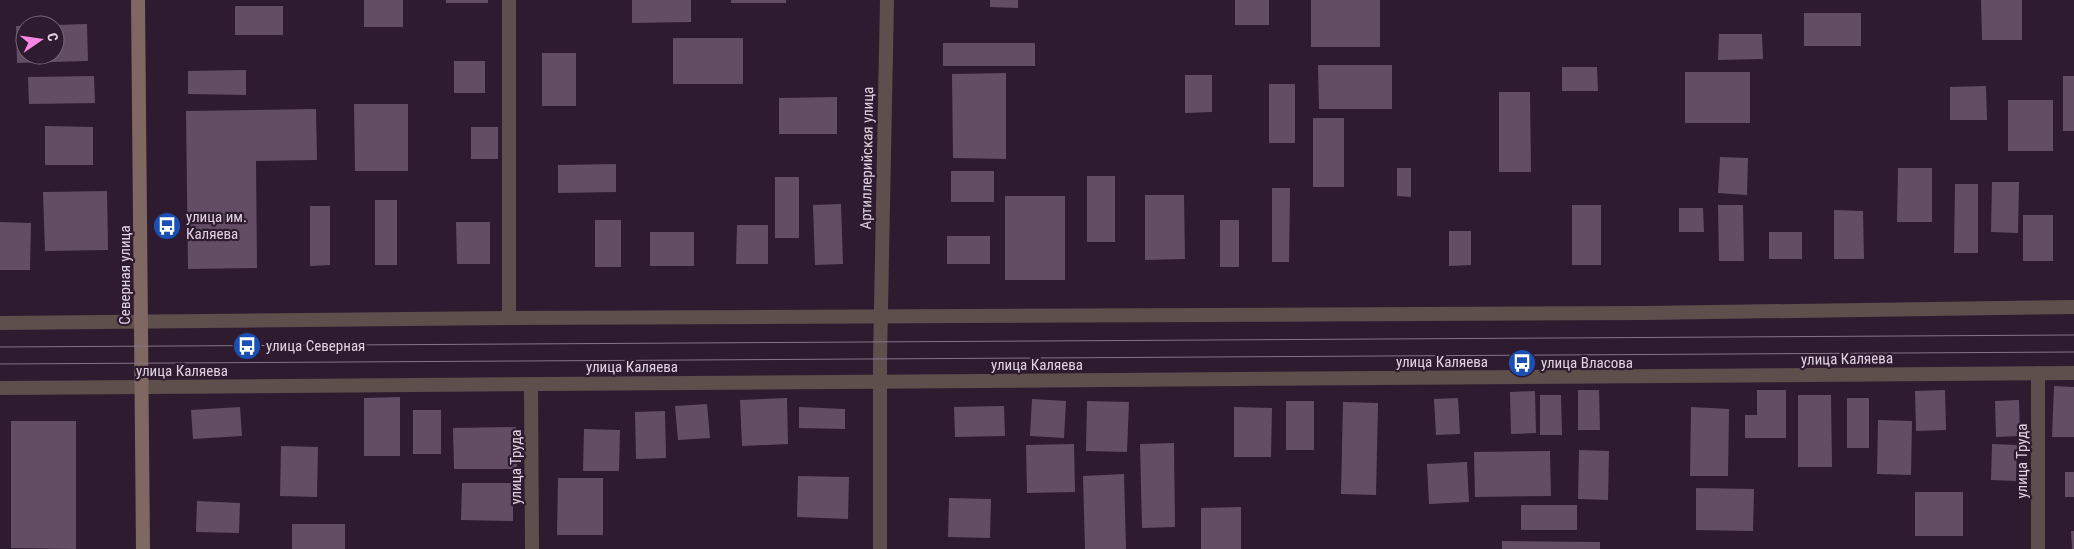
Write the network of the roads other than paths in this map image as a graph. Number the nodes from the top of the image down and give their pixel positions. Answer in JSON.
{"nodes":[{"id":1,"x":138,"y":0,"type":"edge"},
{"id":2,"x":509,"y":0,"type":"edge"},
{"id":3,"x":887,"y":0,"type":"edge"},
{"id":4,"x":2074,"y":308,"type":"edge"},
{"id":5,"x":880,"y":316,"type":"junction"},
{"id":6,"x":509,"y":318,"type":"junction"},
{"id":7,"x":0,"y":322,"type":"edge"},
{"id":8,"x":142,"y":322,"type":"junction"},
{"id":9,"x":2038,"y":373,"type":"junction"},
{"id":10,"x":2074,"y":373,"type":"edge"},
{"id":11,"x":880,"y":382,"type":"junction"},
{"id":12,"x":531,"y":384,"type":"junction"},
{"id":13,"x":0,"y":388,"type":"edge"},
{"id":14,"x":142,"y":388,"type":"junction"},
{"id":15,"x":143,"y":549,"type":"edge"},
{"id":16,"x":532,"y":549,"type":"edge"},
{"id":17,"x":880,"y":549,"type":"edge"},
{"id":18,"x":2038,"y":549,"type":"edge"}],
"edges":[{"from":1,"to":8,"type":"main road","name":"Северная улица"},
{"from":2,"to":6,"type":"street"},
{"from":3,"to":5,"type":"street","name":"Артиллерийская улица"},
{"from":4,"to":5,"type":"street"},
{"from":5,"to":6,"type":"street"},
{"from":5,"to":11,"type":"street","name":"Артиллерийская улица"},
{"from":6,"to":8,"type":"street"},
{"from":7,"to":8,"type":"street"},
{"from":8,"to":14,"type":"main road","name":"Северная улица"},
{"from":9,"to":10,"type":"street","name":"улица Каляева"},
{"from":9,"to":11,"type":"street","name":"улица Каляева"},
{"from":9,"to":18,"type":"street","name":"улица Труда"},
{"from":11,"to":12,"type":"street","name":"улица Каляева"},
{"from":11,"to":17,"type":"street"},
{"from":12,"to":14,"type":"street","name":"улица Каляева"},
{"from":12,"to":16,"type":"street","name":"улица Труда"},
{"from":13,"to":14,"type":"street","name":"улица Каляева"},
{"from":14,"to":15,"type":"main road","name":"Северная улица"}]}
